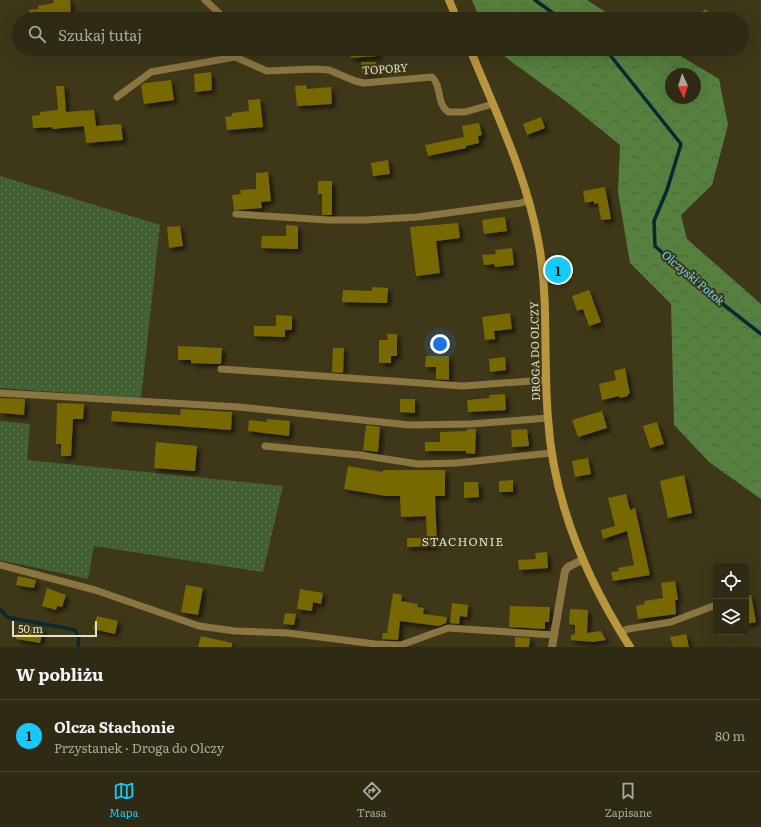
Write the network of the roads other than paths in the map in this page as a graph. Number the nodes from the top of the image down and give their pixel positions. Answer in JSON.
{"nodes":[{"id":1,"x":205,"y":0,"type":"edge"},
{"id":2,"x":449,"y":0,"type":"edge"},
{"id":3,"x":218,"y":12,"type":"edge"},
{"id":4,"x":454,"y":12,"type":"edge"},
{"id":5,"x":473,"y":56,"type":"edge"},
{"id":6,"x":235,"y":57,"type":"joint"},
{"id":7,"x":117,"y":97,"type":"dead end"},
{"id":8,"x":493,"y":104,"type":"junction"},
{"id":9,"x":529,"y":200,"type":"junction"},
{"id":10,"x":236,"y":214,"type":"dead end"},
{"id":11,"x":221,"y":369,"type":"dead end"},
{"id":12,"x":546,"y":380,"type":"junction"},
{"id":13,"x":0,"y":393,"type":"edge"},
{"id":14,"x":548,"y":418,"type":"junction"},
{"id":15,"x":265,"y":446,"type":"dead end"},
{"id":16,"x":551,"y":453,"type":"junction"},
{"id":17,"x":582,"y":560,"type":"junction"},
{"id":18,"x":0,"y":566,"type":"edge"},
{"id":19,"x":713,"y":606,"type":"edge"},
{"id":20,"x":621,"y":632,"type":"junction"},
{"id":21,"x":554,"y":635,"type":"junction"},
{"id":22,"x":552,"y":647,"type":"edge"},
{"id":23,"x":630,"y":647,"type":"edge"}],
"edges":[{"from":1,"to":3,"type":"lane"},
{"from":2,"to":4,"type":"street"},
{"from":5,"to":8,"type":"street","name":"DROGA DO OLCZY"},
{"from":6,"to":7,"type":"lane"},
{"from":6,"to":8,"type":"lane","name":"TOPORY"},
{"from":8,"to":9,"type":"street","name":"DROGA DO OLCZY"},
{"from":9,"to":10,"type":"lane"},
{"from":9,"to":12,"type":"street","name":"DROGA DO OLCZY"},
{"from":11,"to":12,"type":"lane"},
{"from":12,"to":14,"type":"street","name":"DROGA DO OLCZY"},
{"from":13,"to":14,"type":"lane"},
{"from":14,"to":16,"type":"street","name":"DROGA DO OLCZY"},
{"from":15,"to":16,"type":"lane"},
{"from":16,"to":17,"type":"street","name":"DROGA DO OLCZY"},
{"from":17,"to":20,"type":"street","name":"DROGA DO OLCZY"},
{"from":17,"to":21,"type":"street"},
{"from":18,"to":21,"type":"lane"},
{"from":19,"to":20,"type":"lane"},
{"from":20,"to":23,"type":"street","name":"DROGA DO OLCZY"},
{"from":21,"to":22,"type":"street"}]}
